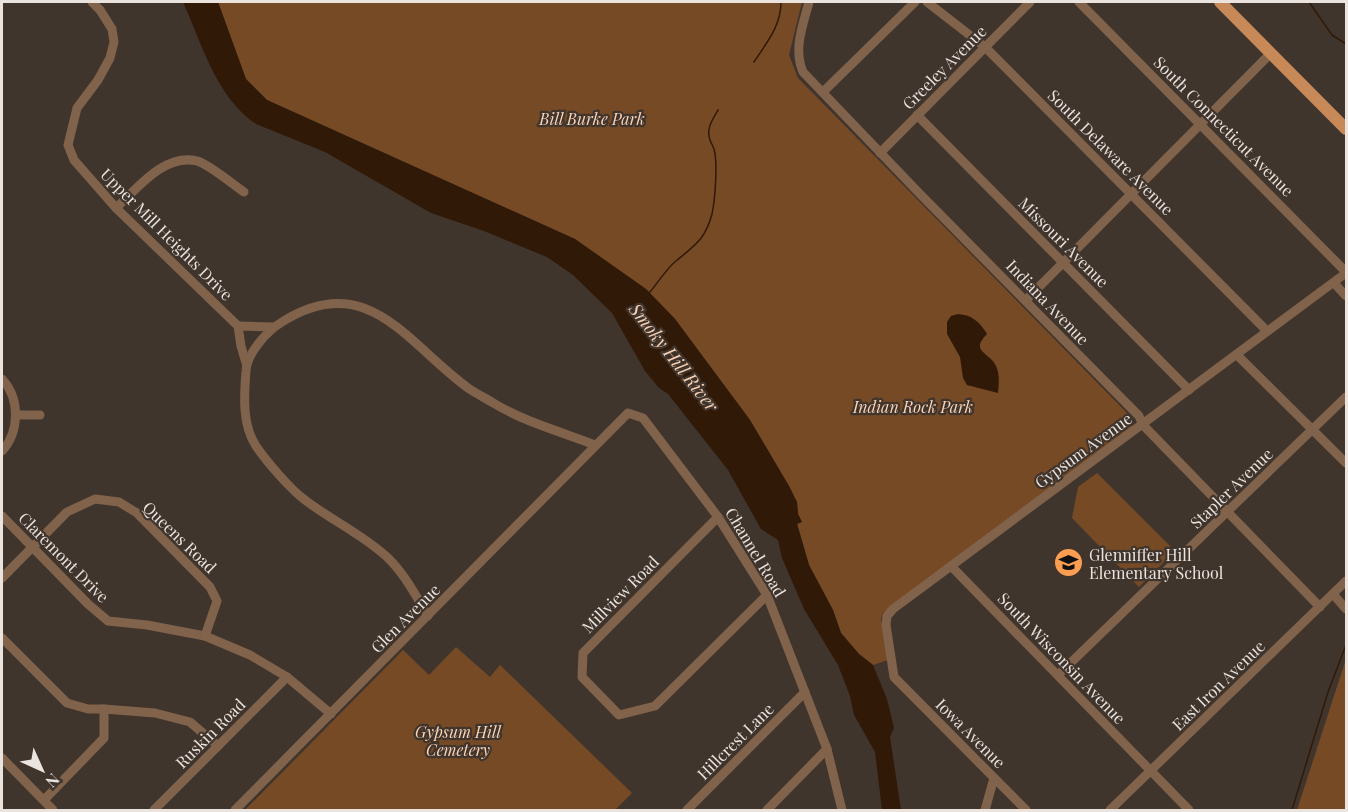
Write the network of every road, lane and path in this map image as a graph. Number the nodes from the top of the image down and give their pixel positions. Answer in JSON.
{"nodes":[{"id":1,"x":92,"y":2,"type":"edge"},
{"id":2,"x":809,"y":2,"type":"edge"},
{"id":3,"x":915,"y":2,"type":"edge"},
{"id":4,"x":927,"y":2,"type":"edge"},
{"id":5,"x":1030,"y":2,"type":"edge"},
{"id":6,"x":1079,"y":2,"type":"edge"},
{"id":7,"x":1220,"y":2,"type":"edge"},
{"id":8,"x":985,"y":47,"type":"junction"},
{"id":9,"x":1271,"y":52,"type":"junction"},
{"id":10,"x":824,"y":92,"type":"junction"},
{"id":11,"x":917,"y":115,"type":"junction"},
{"id":12,"x":1201,"y":124,"type":"junction"},
{"id":13,"x":1347,"y":129,"type":"edge"},
{"id":14,"x":880,"y":153,"type":"junction"},
{"id":15,"x":244,"y":192,"type":"dead end"},
{"id":16,"x":1131,"y":194,"type":"junction"},
{"id":17,"x":116,"y":208,"type":"junction"},
{"id":18,"x":1063,"y":263,"type":"junction"},
{"id":19,"x":1347,"y":273,"type":"edge"},
{"id":20,"x":1334,"y":283,"type":"junction"},
{"id":21,"x":1347,"y":296,"type":"edge"},
{"id":22,"x":1026,"y":300,"type":"junction"},
{"id":23,"x":238,"y":326,"type":"junction"},
{"id":24,"x":273,"y":327,"type":"junction"},
{"id":25,"x":1267,"y":331,"type":"junction"},
{"id":26,"x":1237,"y":355,"type":"junction"},
{"id":27,"x":246,"y":363,"type":"junction"},
{"id":28,"x":2,"y":379,"type":"edge"},
{"id":29,"x":1189,"y":390,"type":"junction"},
{"id":30,"x":1347,"y":397,"type":"edge"},
{"id":31,"x":40,"y":415,"type":"dead end"},
{"id":32,"x":17,"y":416,"type":"junction"},
{"id":33,"x":1143,"y":424,"type":"junction"},
{"id":34,"x":1313,"y":429,"type":"junction"},
{"id":35,"x":595,"y":445,"type":"junction"},
{"id":36,"x":2,"y":450,"type":"edge"},
{"id":37,"x":1347,"y":463,"type":"edge"},
{"id":38,"x":1228,"y":512,"type":"junction"},
{"id":39,"x":2,"y":516,"type":"edge"},
{"id":40,"x":718,"y":517,"type":"junction"},
{"id":41,"x":32,"y":547,"type":"junction"},
{"id":42,"x":951,"y":566,"type":"junction"},
{"id":43,"x":2,"y":578,"type":"edge"},
{"id":44,"x":1347,"y":581,"type":"edge"},
{"id":45,"x":1333,"y":594,"type":"junction"},
{"id":46,"x":767,"y":595,"type":"junction"},
{"id":47,"x":1320,"y":607,"type":"junction"},
{"id":48,"x":1347,"y":609,"type":"edge"},
{"id":49,"x":428,"y":616,"type":"junction"},
{"id":50,"x":205,"y":636,"type":"junction"},
{"id":51,"x":2,"y":638,"type":"edge"},
{"id":52,"x":1058,"y":675,"type":"junction"},
{"id":53,"x":287,"y":677,"type":"junction"},
{"id":54,"x":894,"y":677,"type":"joint"},
{"id":55,"x":805,"y":692,"type":"junction"},
{"id":56,"x":104,"y":708,"type":"junction"},
{"id":57,"x":331,"y":714,"type":"junction"},
{"id":58,"x":218,"y":746,"type":"junction"},
{"id":59,"x":827,"y":749,"type":"junction"},
{"id":60,"x":2,"y":758,"type":"edge"},
{"id":61,"x":1151,"y":771,"type":"junction"},
{"id":62,"x":994,"y":778,"type":"junction"},
{"id":63,"x":44,"y":800,"type":"junction"},
{"id":64,"x":53,"y":810,"type":"edge"},
{"id":65,"x":154,"y":810,"type":"edge"},
{"id":66,"x":235,"y":810,"type":"edge"},
{"id":67,"x":687,"y":810,"type":"edge"},
{"id":68,"x":767,"y":810,"type":"edge"},
{"id":69,"x":842,"y":810,"type":"edge"},
{"id":70,"x":985,"y":810,"type":"edge"},
{"id":71,"x":1026,"y":810,"type":"edge"},
{"id":72,"x":1110,"y":810,"type":"edge"},
{"id":73,"x":1189,"y":810,"type":"edge"}],
"edges":[{"from":1,"to":17,"type":"street","name":"Upper Mill Heights Drive"},
{"from":2,"to":10,"type":"street","name":"Indiana Avenue"},
{"from":3,"to":10,"type":"street"},
{"from":4,"to":8,"type":"street","name":"South Delaware Avenue"},
{"from":5,"to":8,"type":"street","name":"Greeley Avenue"},
{"from":6,"to":12,"type":"street","name":"South Connecticut Avenue"},
{"from":7,"to":9,"type":"main road"},
{"from":8,"to":11,"type":"street","name":"Greeley Avenue"},
{"from":8,"to":16,"type":"street","name":"South Delaware Avenue"},
{"from":9,"to":12,"type":"street"},
{"from":9,"to":13,"type":"main road"},
{"from":10,"to":14,"type":"street","name":"Indiana Avenue"},
{"from":11,"to":14,"type":"street","name":"Greeley Avenue"},
{"from":11,"to":18,"type":"street","name":"Missouri Avenue"},
{"from":12,"to":16,"type":"street"},
{"from":12,"to":19,"type":"street","name":"South Connecticut Avenue"},
{"from":14,"to":22,"type":"street","name":"Indiana Avenue"},
{"from":15,"to":17,"type":"street"},
{"from":16,"to":18,"type":"street"},
{"from":16,"to":25,"type":"street","name":"South Delaware Avenue"},
{"from":17,"to":23,"type":"street","name":"Upper Mill Heights Drive"},
{"from":18,"to":22,"type":"street"},
{"from":18,"to":29,"type":"street","name":"Missouri Avenue"},
{"from":19,"to":20,"type":"street","name":"Gypsum Avenue"},
{"from":20,"to":21,"type":"street"},
{"from":20,"to":25,"type":"street","name":"Gypsum Avenue"},
{"from":22,"to":33,"type":"street","name":"Indiana Avenue"},
{"from":23,"to":24,"type":"street"},
{"from":23,"to":27,"type":"street"},
{"from":24,"to":27,"type":"street"},
{"from":24,"to":35,"type":"street"},
{"from":25,"to":26,"type":"street","name":"Gypsum Avenue"},
{"from":26,"to":29,"type":"street","name":"Gypsum Avenue"},
{"from":26,"to":34,"type":"street"},
{"from":27,"to":49,"type":"street"},
{"from":28,"to":32,"type":"street"},
{"from":29,"to":33,"type":"street","name":"Gypsum Avenue"},
{"from":30,"to":34,"type":"street","name":"Stapler Avenue"},
{"from":31,"to":32,"type":"street"},
{"from":32,"to":36,"type":"street"},
{"from":33,"to":38,"type":"street","name":"Indiana Avenue"},
{"from":33,"to":42,"type":"street","name":"Gypsum Avenue"},
{"from":34,"to":37,"type":"street"},
{"from":34,"to":38,"type":"street","name":"Stapler Avenue"},
{"from":35,"to":40,"type":"street","name":"Channel Road"},
{"from":35,"to":49,"type":"street","name":"Glen Avenue"},
{"from":38,"to":47,"type":"street","name":"Indiana Avenue"},
{"from":38,"to":52,"type":"street","name":"Stapler Avenue"},
{"from":39,"to":41,"type":"street","name":"Claremont Drive"},
{"from":40,"to":46,"type":"street","name":"Channel Road"},
{"from":40,"to":46,"type":"street","name":"Millview Road"},
{"from":41,"to":43,"type":"street","name":"Queens Road"},
{"from":41,"to":50,"type":"street","name":"Claremont Drive"},
{"from":41,"to":50,"type":"street","name":"Queens Road"},
{"from":42,"to":52,"type":"street","name":"South Wisconsin Avenue"},
{"from":42,"to":54,"type":"street","name":"Gypsum Avenue"},
{"from":44,"to":45,"type":"street","name":"East Iron Avenue"},
{"from":45,"to":47,"type":"street","name":"East Iron Avenue"},
{"from":45,"to":48,"type":"street"},
{"from":46,"to":55,"type":"street","name":"Channel Road"},
{"from":47,"to":61,"type":"street","name":"East Iron Avenue"},
{"from":49,"to":57,"type":"street","name":"Glen Avenue"},
{"from":50,"to":53,"type":"street","name":"Claremont Drive"},
{"from":51,"to":56,"type":"street"},
{"from":52,"to":61,"type":"street","name":"South Wisconsin Avenue"},
{"from":53,"to":57,"type":"street","name":"Claremont Drive"},
{"from":53,"to":58,"type":"street","name":"Ruskin Road"},
{"from":54,"to":62,"type":"street","name":"Iowa Avenue"},
{"from":55,"to":59,"type":"street","name":"Channel Road"},
{"from":55,"to":67,"type":"street","name":"Hillcrest Lane"},
{"from":56,"to":58,"type":"street"},
{"from":56,"to":63,"type":"street"},
{"from":57,"to":66,"type":"street","name":"Glen Avenue"},
{"from":58,"to":65,"type":"street","name":"Ruskin Road"},
{"from":59,"to":68,"type":"street"},
{"from":59,"to":69,"type":"street","name":"Channel Road"},
{"from":60,"to":63,"type":"street"},
{"from":61,"to":72,"type":"street","name":"East Iron Avenue"},
{"from":61,"to":73,"type":"street","name":"South Wisconsin Avenue"},
{"from":62,"to":70,"type":"street"},
{"from":62,"to":71,"type":"street","name":"Iowa Avenue"},
{"from":63,"to":64,"type":"street"}]}
